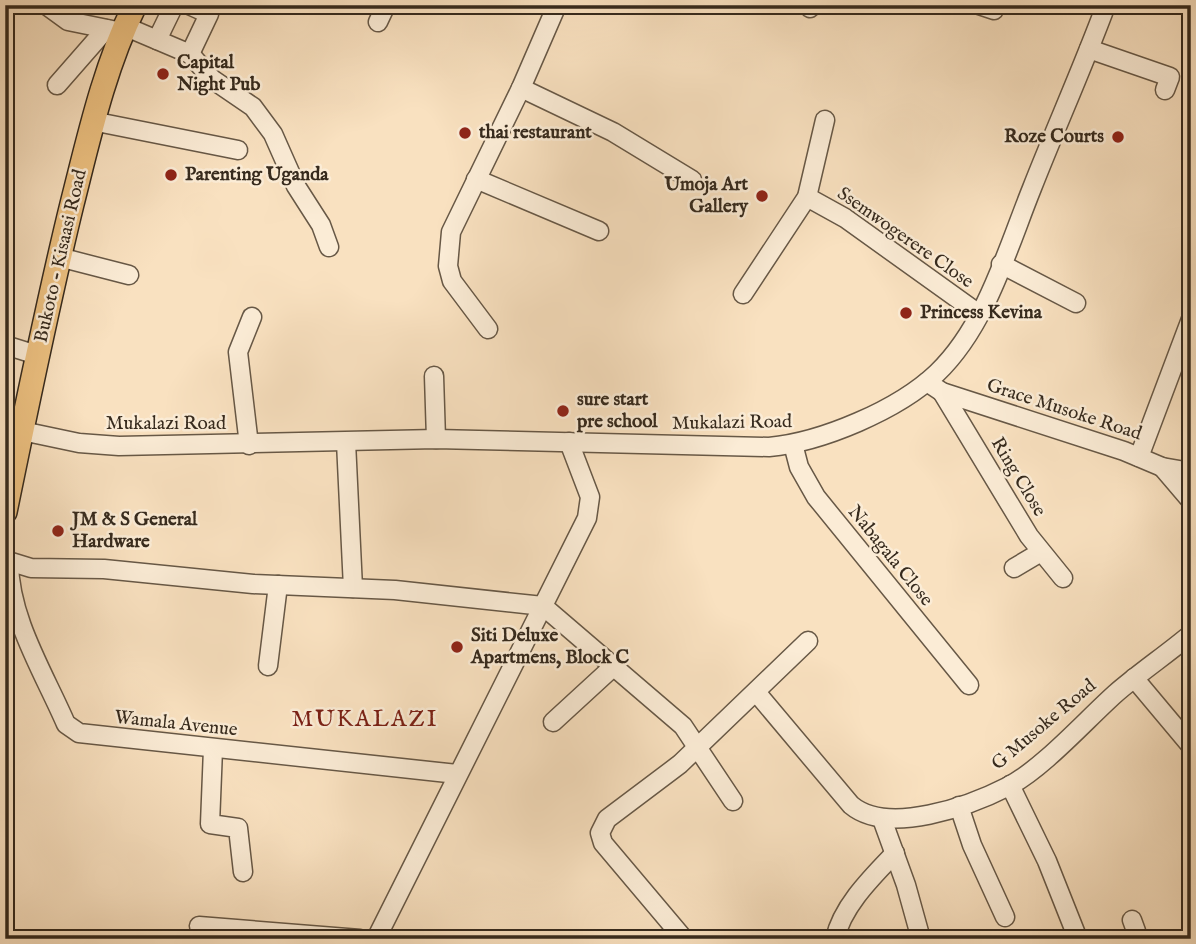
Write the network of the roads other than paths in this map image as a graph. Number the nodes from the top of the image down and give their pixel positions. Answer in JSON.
{"nodes":[{"id":1,"x":46,"y":5,"type":"edge"},
{"id":2,"x":135,"y":5,"type":"edge"},
{"id":3,"x":174,"y":5,"type":"edge"},
{"id":4,"x":189,"y":5,"type":"edge"},
{"id":5,"x":386,"y":5,"type":"edge"},
{"id":6,"x":557,"y":5,"type":"edge"},
{"id":7,"x":1106,"y":5,"type":"edge"},
{"id":8,"x":378,"y":22,"type":"dead end"},
{"id":9,"x":117,"y":29,"type":"junction"},
{"id":10,"x":157,"y":40,"type":"junction"},
{"id":11,"x":1089,"y":49,"type":"junction"},
{"id":12,"x":190,"y":54,"type":"junction"},
{"id":13,"x":57,"y":85,"type":"dead end"},
{"id":14,"x":522,"y":88,"type":"junction"},
{"id":15,"x":1165,"y":90,"type":"dead end"},
{"id":16,"x":825,"y":120,"type":"dead end"},
{"id":17,"x":92,"y":121,"type":"junction"},
{"id":18,"x":238,"y":150,"type":"dead end"},
{"id":19,"x":476,"y":179,"type":"junction"},
{"id":20,"x":692,"y":180,"type":"dead end"},
{"id":21,"x":807,"y":197,"type":"junction"},
{"id":22,"x":598,"y":231,"type":"dead end"},
{"id":23,"x":329,"y":247,"type":"dead end"},
{"id":24,"x":59,"y":257,"type":"junction"},
{"id":25,"x":1001,"y":264,"type":"junction"},
{"id":26,"x":129,"y":275,"type":"dead end"},
{"id":27,"x":743,"y":294,"type":"dead end"},
{"id":28,"x":1076,"y":303,"type":"dead end"},
{"id":29,"x":979,"y":314,"type":"junction"},
{"id":30,"x":252,"y":317,"type":"dead end"},
{"id":31,"x":1191,"y":319,"type":"edge"},
{"id":32,"x":488,"y":328,"type":"dead end"},
{"id":33,"x":5,"y":345,"type":"edge"},
{"id":34,"x":37,"y":355,"type":"junction"},
{"id":35,"x":434,"y":376,"type":"dead end"},
{"id":36,"x":935,"y":387,"type":"junction"},
{"id":37,"x":22,"y":431,"type":"junction"},
{"id":38,"x":436,"y":439,"type":"junction"},
{"id":39,"x":346,"y":442,"type":"junction"},
{"id":40,"x":569,"y":442,"type":"junction"},
{"id":41,"x":793,"y":444,"type":"junction"},
{"id":42,"x":249,"y":445,"type":"junction"},
{"id":43,"x":1139,"y":457,"type":"junction"},
{"id":44,"x":1163,"y":467,"type":"junction"},
{"id":45,"x":1191,"y":472,"type":"edge"},
{"id":46,"x":1191,"y":501,"type":"edge"},
{"id":47,"x":5,"y":512,"type":"edge"},
{"id":48,"x":1041,"y":552,"type":"junction"},
{"id":49,"x":7,"y":561,"type":"edge"},
{"id":50,"x":1014,"y":568,"type":"dead end"},
{"id":51,"x":1063,"y":578,"type":"dead end"},
{"id":52,"x":278,"y":585,"type":"junction"},
{"id":53,"x":353,"y":588,"type":"junction"},
{"id":54,"x":543,"y":606,"type":"junction"},
{"id":55,"x":1191,"y":634,"type":"edge"},
{"id":56,"x":808,"y":641,"type":"dead end"},
{"id":57,"x":268,"y":666,"type":"dead end"},
{"id":58,"x":614,"y":666,"type":"junction"},
{"id":59,"x":1134,"y":678,"type":"junction"},
{"id":60,"x":969,"y":685,"type":"dead end"},
{"id":61,"x":756,"y":692,"type":"junction"},
{"id":62,"x":553,"y":722,"type":"dead end"},
{"id":63,"x":1191,"y":746,"type":"edge"},
{"id":64,"x":694,"y":747,"type":"junction"},
{"id":65,"x":213,"y":748,"type":"junction"},
{"id":66,"x":457,"y":774,"type":"junction"},
{"id":67,"x":1010,"y":785,"type":"junction"},
{"id":68,"x":733,"y":801,"type":"dead end"},
{"id":69,"x":959,"y":806,"type":"junction"},
{"id":70,"x":882,"y":819,"type":"junction"},
{"id":71,"x":895,"y":853,"type":"junction"},
{"id":72,"x":243,"y":872,"type":"dead end"},
{"id":73,"x":1005,"y":917,"type":"dead end"},
{"id":74,"x":1132,"y":920,"type":"dead end"},
{"id":75,"x":198,"y":926,"type":"dead end"},
{"id":76,"x":236,"y":933,"type":"edge"},
{"id":77,"x":360,"y":939,"type":"edge"},
{"id":78,"x":376,"y":939,"type":"edge"},
{"id":79,"x":684,"y":939,"type":"edge"},
{"id":80,"x":835,"y":939,"type":"edge"},
{"id":81,"x":921,"y":939,"type":"edge"},
{"id":82,"x":1078,"y":939,"type":"edge"},
{"id":83,"x":1134,"y":939,"type":"edge"}],
"edges":[{"from":1,"to":9,"type":"street"},
{"from":2,"to":9,"type":"main road","name":"Bukoto - Kisaasi Road"},
{"from":3,"to":10,"type":"street"},
{"from":4,"to":12,"type":"street"},
{"from":5,"to":8,"type":"street"},
{"from":6,"to":14,"type":"street"},
{"from":7,"to":11,"type":"street","name":"Mukalazi Road"},
{"from":9,"to":10,"type":"street"},
{"from":9,"to":13,"type":"street"},
{"from":9,"to":17,"type":"main road","name":"Bukoto - Kisaasi Road"},
{"from":10,"to":12,"type":"street"},
{"from":11,"to":15,"type":"street"},
{"from":11,"to":25,"type":"street","name":"Mukalazi Road"},
{"from":12,"to":23,"type":"street"},
{"from":14,"to":19,"type":"street"},
{"from":14,"to":20,"type":"street"},
{"from":16,"to":21,"type":"street"},
{"from":17,"to":18,"type":"street"},
{"from":17,"to":24,"type":"main road","name":"Bukoto - Kisaasi Road"},
{"from":19,"to":22,"type":"street"},
{"from":19,"to":32,"type":"street"},
{"from":21,"to":27,"type":"street"},
{"from":21,"to":29,"type":"street","name":"Ssemwogerere Close"},
{"from":24,"to":26,"type":"street"},
{"from":24,"to":34,"type":"main road","name":"Bukoto - Kisaasi Road"},
{"from":25,"to":28,"type":"street"},
{"from":25,"to":29,"type":"street","name":"Mukalazi Road"},
{"from":29,"to":36,"type":"street","name":"Mukalazi Road"},
{"from":30,"to":42,"type":"street"},
{"from":31,"to":43,"type":"street"},
{"from":33,"to":34,"type":"street"},
{"from":34,"to":37,"type":"main road","name":"Bukoto - Kisaasi Road"},
{"from":35,"to":38,"type":"street"},
{"from":36,"to":41,"type":"street","name":"Mukalazi Road"},
{"from":36,"to":43,"type":"street","name":"Grace Musoke Road"},
{"from":36,"to":48,"type":"street","name":"Ring Close"},
{"from":37,"to":42,"type":"street","name":"Mukalazi Road"},
{"from":37,"to":47,"type":"main road","name":"Bukoto - Kisaasi Road"},
{"from":38,"to":39,"type":"street","name":"Mukalazi Road"},
{"from":38,"to":40,"type":"street","name":"Mukalazi Road"},
{"from":39,"to":42,"type":"street","name":"Mukalazi Road"},
{"from":39,"to":53,"type":"street"},
{"from":40,"to":41,"type":"street","name":"Mukalazi Road"},
{"from":40,"to":54,"type":"street"},
{"from":41,"to":60,"type":"street","name":"Nabagala Close"},
{"from":43,"to":44,"type":"street","name":"Grace Musoke Road"},
{"from":44,"to":45,"type":"street","name":"Grace Musoke Road"},
{"from":44,"to":46,"type":"street"},
{"from":48,"to":50,"type":"street"},
{"from":48,"to":51,"type":"street","name":"Ring Close"},
{"from":49,"to":52,"type":"street"},
{"from":49,"to":65,"type":"street","name":"Wamala Avenue"},
{"from":52,"to":53,"type":"street"},
{"from":52,"to":57,"type":"street"},
{"from":53,"to":54,"type":"street"},
{"from":54,"to":58,"type":"street"},
{"from":54,"to":66,"type":"street"},
{"from":55,"to":59,"type":"street","name":"G Musoke Road"},
{"from":56,"to":61,"type":"street"},
{"from":58,"to":62,"type":"street"},
{"from":58,"to":64,"type":"street"},
{"from":59,"to":63,"type":"street"},
{"from":59,"to":67,"type":"street","name":"G Musoke Road"},
{"from":61,"to":64,"type":"street"},
{"from":61,"to":70,"type":"street"},
{"from":64,"to":68,"type":"street"},
{"from":64,"to":79,"type":"street"},
{"from":65,"to":66,"type":"street","name":"Wamala Avenue"},
{"from":65,"to":72,"type":"street"},
{"from":66,"to":78,"type":"street"},
{"from":67,"to":69,"type":"street","name":"G Musoke Road"},
{"from":67,"to":82,"type":"street"},
{"from":69,"to":70,"type":"street","name":"G Musoke Road"},
{"from":69,"to":73,"type":"street"},
{"from":70,"to":71,"type":"street"},
{"from":71,"to":80,"type":"street"},
{"from":71,"to":81,"type":"street"},
{"from":74,"to":83,"type":"street"},
{"from":75,"to":76,"type":"street"},
{"from":76,"to":77,"type":"street"}]}
